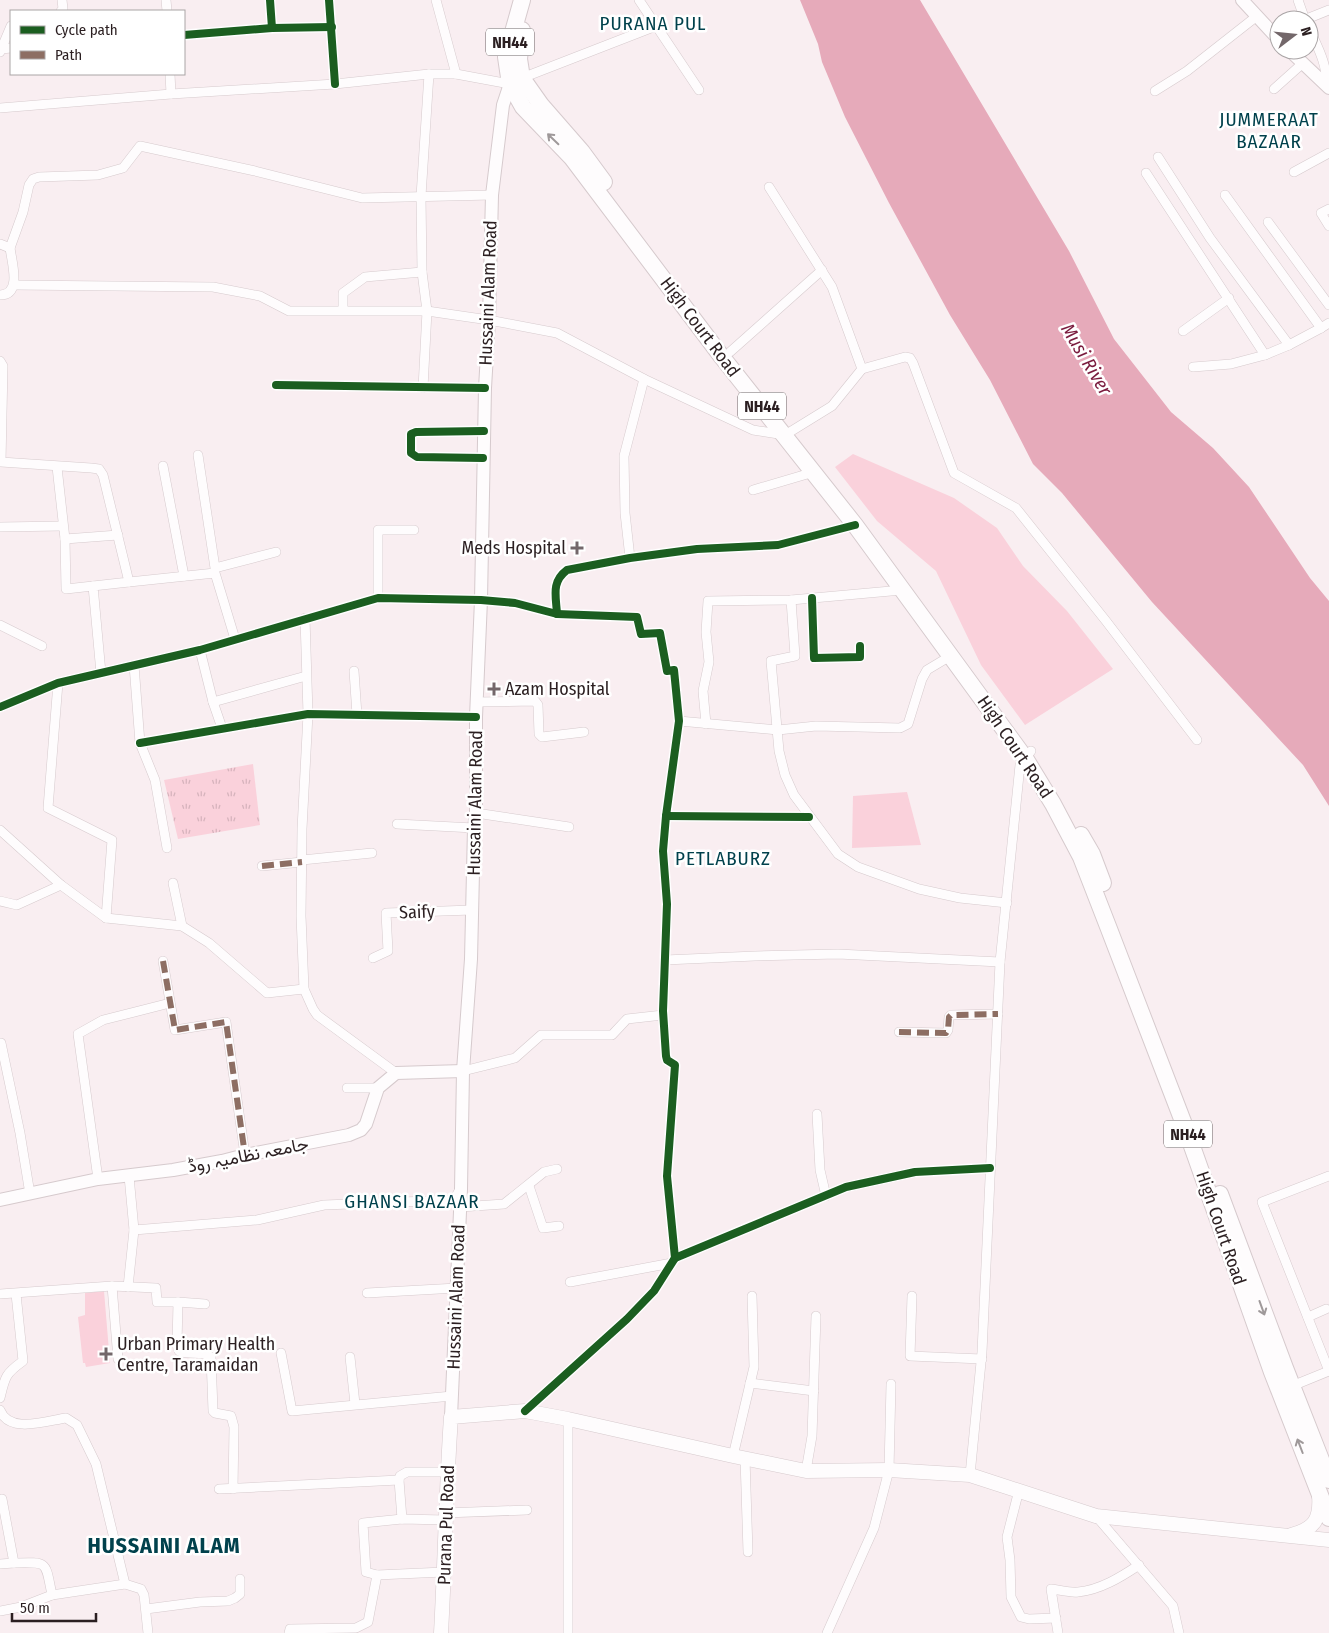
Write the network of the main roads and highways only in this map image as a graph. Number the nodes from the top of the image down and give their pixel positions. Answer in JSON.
{"nodes":[{"id":1,"x":522,"y":0,"type":"edge"},
{"id":2,"x":532,"y":0,"type":"edge"},
{"id":3,"x":1242,"y":0,"type":"edge"},
{"id":4,"x":1269,"y":28,"type":"edge"},
{"id":5,"x":1300,"y":60,"type":"edge"},
{"id":6,"x":516,"y":81,"type":"junction"},
{"id":7,"x":1327,"y":86,"type":"edge"},
{"id":8,"x":790,"y":432,"type":"junction"},
{"id":9,"x":1028,"y":754,"type":"junction"},
{"id":10,"x":463,"y":1071,"type":"junction"},
{"id":11,"x":0,"y":1200,"type":"edge"},
{"id":12,"x":451,"y":1417,"type":"junction"},
{"id":13,"x":1324,"y":1485,"type":"edge"},
{"id":14,"x":1329,"y":1518,"type":"edge"},
{"id":15,"x":1280,"y":1536,"type":"junction"},
{"id":16,"x":1329,"y":1540,"type":"edge"},
{"id":17,"x":440,"y":1633,"type":"edge"}],
"edges":[{"from":1,"to":6,"type":"highway","number":"NH44"},
{"from":2,"to":6,"type":"highway","number":"NH44"},
{"from":3,"to":4,"type":"main road"},
{"from":5,"to":7,"type":"main road"},
{"from":6,"to":8,"type":"highway","name":"High Court Road","number":"NH44"},
{"from":8,"to":6,"type":"highway","name":"High Court Road","number":"NH44","one_way":true},
{"from":6,"to":10,"type":"main road","name":"Hussaini Alam Road"},
{"from":8,"to":9,"type":"highway","name":"High Court Road","number":"NH44"},
{"from":8,"to":9,"type":"highway","name":"High Court Road","number":"NH44"},
{"from":13,"to":9,"type":"highway","name":"High Court Road","number":"NH44","one_way":true},
{"from":9,"to":13,"type":"highway","name":"High Court Road","number":"NH44","one_way":true},
{"from":10,"to":11,"type":"main road","name":"جامعہ نظامیہ روڈ"},
{"from":10,"to":12,"type":"main road","name":"Hussaini Alam Road"},
{"from":12,"to":15,"type":"main road"},
{"from":12,"to":17,"type":"main road","name":"Purana Pul Road"},
{"from":13,"to":14,"type":"highway","name":"High Court Road","number":"NH44"},
{"from":13,"to":15,"type":"main road"},
{"from":15,"to":16,"type":"main road"}]}
